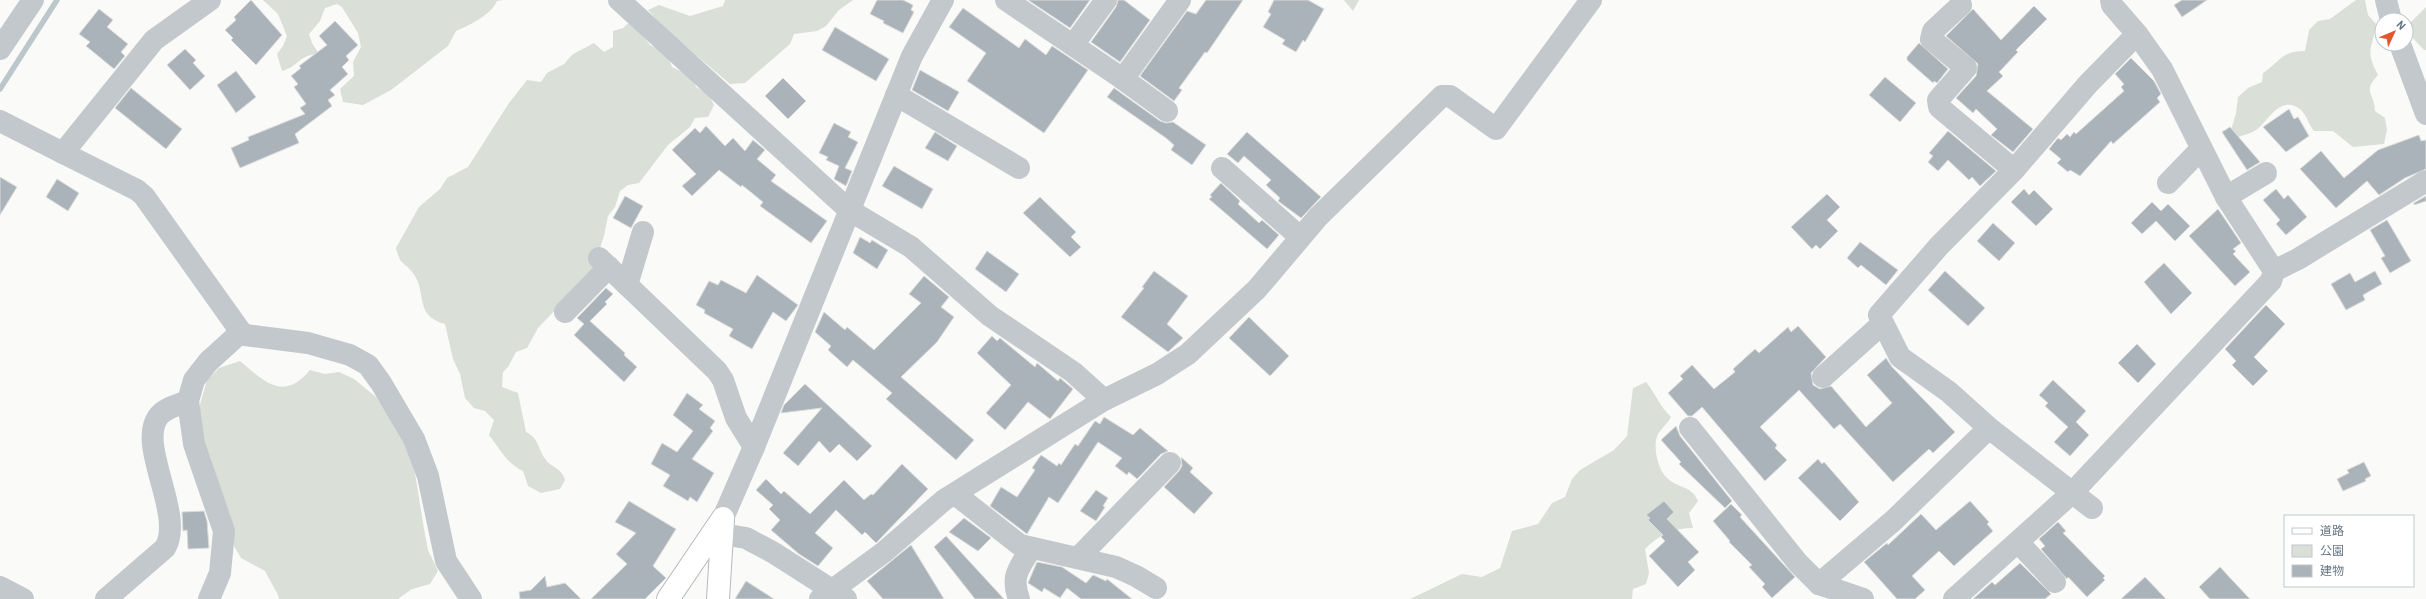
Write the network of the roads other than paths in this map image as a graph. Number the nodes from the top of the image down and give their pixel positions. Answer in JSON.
{"nodes":[{"id":1,"x":33,"y":0,"type":"edge"},
{"id":2,"x":210,"y":0,"type":"edge"},
{"id":3,"x":619,"y":0,"type":"edge"},
{"id":4,"x":943,"y":0,"type":"edge"},
{"id":5,"x":1106,"y":0,"type":"edge"},
{"id":6,"x":1180,"y":0,"type":"edge"},
{"id":7,"x":1591,"y":0,"type":"edge"},
{"id":8,"x":2111,"y":0,"type":"edge"},
{"id":9,"x":2386,"y":0,"type":"edge"},
{"id":10,"x":1018,"y":3,"type":"edge"},
{"id":11,"x":1961,"y":5,"type":"dead end"},
{"id":12,"x":2389,"y":12,"type":"edge"},
{"id":13,"x":2137,"y":34,"type":"junction"},
{"id":14,"x":1073,"y":45,"type":"junction"},
{"id":15,"x":0,"y":49,"type":"edge"},
{"id":16,"x":2403,"y":52,"type":"edge"},
{"id":17,"x":1123,"y":79,"type":"junction"},
{"id":18,"x":896,"y":95,"type":"junction"},
{"id":19,"x":1167,"y":111,"type":"dead end"},
{"id":20,"x":2426,"y":114,"type":"edge"},
{"id":21,"x":0,"y":121,"type":"edge"},
{"id":22,"x":2201,"y":149,"type":"junction"},
{"id":23,"x":63,"y":153,"type":"junction"},
{"id":24,"x":1019,"y":168,"type":"dead end"},
{"id":25,"x":1222,"y":168,"type":"dead end"},
{"id":26,"x":2014,"y":170,"type":"junction"},
{"id":27,"x":2266,"y":173,"type":"dead end"},
{"id":28,"x":2426,"y":181,"type":"edge"},
{"id":29,"x":2168,"y":183,"type":"dead end"},
{"id":30,"x":2226,"y":197,"type":"junction"},
{"id":31,"x":849,"y":210,"type":"junction"},
{"id":32,"x":643,"y":232,"type":"dead end"},
{"id":33,"x":1300,"y":237,"type":"junction"},
{"id":34,"x":2274,"y":271,"type":"junction"},
{"id":35,"x":627,"y":285,"type":"junction"},
{"id":36,"x":565,"y":312,"type":"dead end"},
{"id":37,"x":1881,"y":319,"type":"junction"},
{"id":38,"x":241,"y":332,"type":"junction"},
{"id":39,"x":1823,"y":377,"type":"dead end"},
{"id":40,"x":1104,"y":400,"type":"junction"},
{"id":41,"x":188,"y":401,"type":"junction"},
{"id":42,"x":1690,"y":428,"type":"dead end"},
{"id":43,"x":1990,"y":428,"type":"junction"},
{"id":44,"x":754,"y":447,"type":"junction"},
{"id":45,"x":1170,"y":462,"type":"dead end"},
{"id":46,"x":2073,"y":492,"type":"junction"},
{"id":47,"x":955,"y":494,"type":"junction"},
{"id":48,"x":2092,"y":508,"type":"dead end"},
{"id":49,"x":723,"y":526,"type":"junction"},
{"id":50,"x":2018,"y":542,"type":"junction"},
{"id":51,"x":1031,"y":548,"type":"junction"},
{"id":52,"x":1078,"y":558,"type":"junction"},
{"id":53,"x":2055,"y":582,"type":"dead end"},
{"id":54,"x":1819,"y":584,"type":"junction"},
{"id":55,"x":0,"y":587,"type":"edge"},
{"id":56,"x":1156,"y":588,"type":"dead end"},
{"id":57,"x":832,"y":596,"type":"edge"},
{"id":58,"x":1958,"y":598,"type":"edge"},
{"id":59,"x":23,"y":599,"type":"edge"},
{"id":60,"x":106,"y":599,"type":"edge"},
{"id":61,"x":209,"y":599,"type":"edge"},
{"id":62,"x":471,"y":599,"type":"edge"},
{"id":63,"x":668,"y":599,"type":"edge"},
{"id":64,"x":718,"y":599,"type":"edge"},
{"id":65,"x":1019,"y":599,"type":"edge"},
{"id":66,"x":1863,"y":599,"type":"edge"}],
"edges":[{"from":1,"to":15,"type":"street"},
{"from":2,"to":23,"type":"street"},
{"from":3,"to":31,"type":"street"},
{"from":4,"to":18,"type":"street"},
{"from":5,"to":14,"type":"street"},
{"from":6,"to":17,"type":"street"},
{"from":7,"to":33,"type":"street"},
{"from":8,"to":13,"type":"street"},
{"from":9,"to":12,"type":"street"},
{"from":10,"to":14,"type":"street"},
{"from":11,"to":26,"type":"street"},
{"from":13,"to":22,"type":"street"},
{"from":13,"to":26,"type":"street"},
{"from":14,"to":17,"type":"street"},
{"from":16,"to":20,"type":"street"},
{"from":17,"to":19,"type":"street"},
{"from":18,"to":24,"type":"street"},
{"from":18,"to":31,"type":"street"},
{"from":21,"to":23,"type":"street"},
{"from":22,"to":29,"type":"street"},
{"from":22,"to":30,"type":"street"},
{"from":23,"to":38,"type":"street"},
{"from":25,"to":33,"type":"street"},
{"from":26,"to":37,"type":"street"},
{"from":27,"to":30,"type":"street"},
{"from":28,"to":34,"type":"street"},
{"from":30,"to":34,"type":"street"},
{"from":31,"to":40,"type":"street"},
{"from":31,"to":44,"type":"street"},
{"from":32,"to":35,"type":"street"},
{"from":33,"to":40,"type":"street"},
{"from":34,"to":46,"type":"street"},
{"from":35,"to":36,"type":"street"},
{"from":35,"to":44,"type":"street"},
{"from":37,"to":39,"type":"street"},
{"from":37,"to":43,"type":"street"},
{"from":38,"to":41,"type":"street"},
{"from":38,"to":62,"type":"street"},
{"from":40,"to":47,"type":"street"},
{"from":41,"to":60,"type":"street"},
{"from":41,"to":61,"type":"street"},
{"from":42,"to":54,"type":"street"},
{"from":43,"to":46,"type":"street"},
{"from":43,"to":54,"type":"street"},
{"from":44,"to":49,"type":"street"},
{"from":45,"to":52,"type":"street"},
{"from":46,"to":48,"type":"street"},
{"from":46,"to":50,"type":"street"},
{"from":47,"to":51,"type":"street"},
{"from":47,"to":57,"type":"street"},
{"from":49,"to":57,"type":"street"},
{"from":49,"to":63,"type":"main road"},
{"from":49,"to":64,"type":"main road"},
{"from":50,"to":53,"type":"street"},
{"from":50,"to":58,"type":"street"},
{"from":51,"to":52,"type":"street"},
{"from":51,"to":65,"type":"street"},
{"from":52,"to":56,"type":"street"},
{"from":54,"to":66,"type":"street"},
{"from":55,"to":59,"type":"street"}]}
